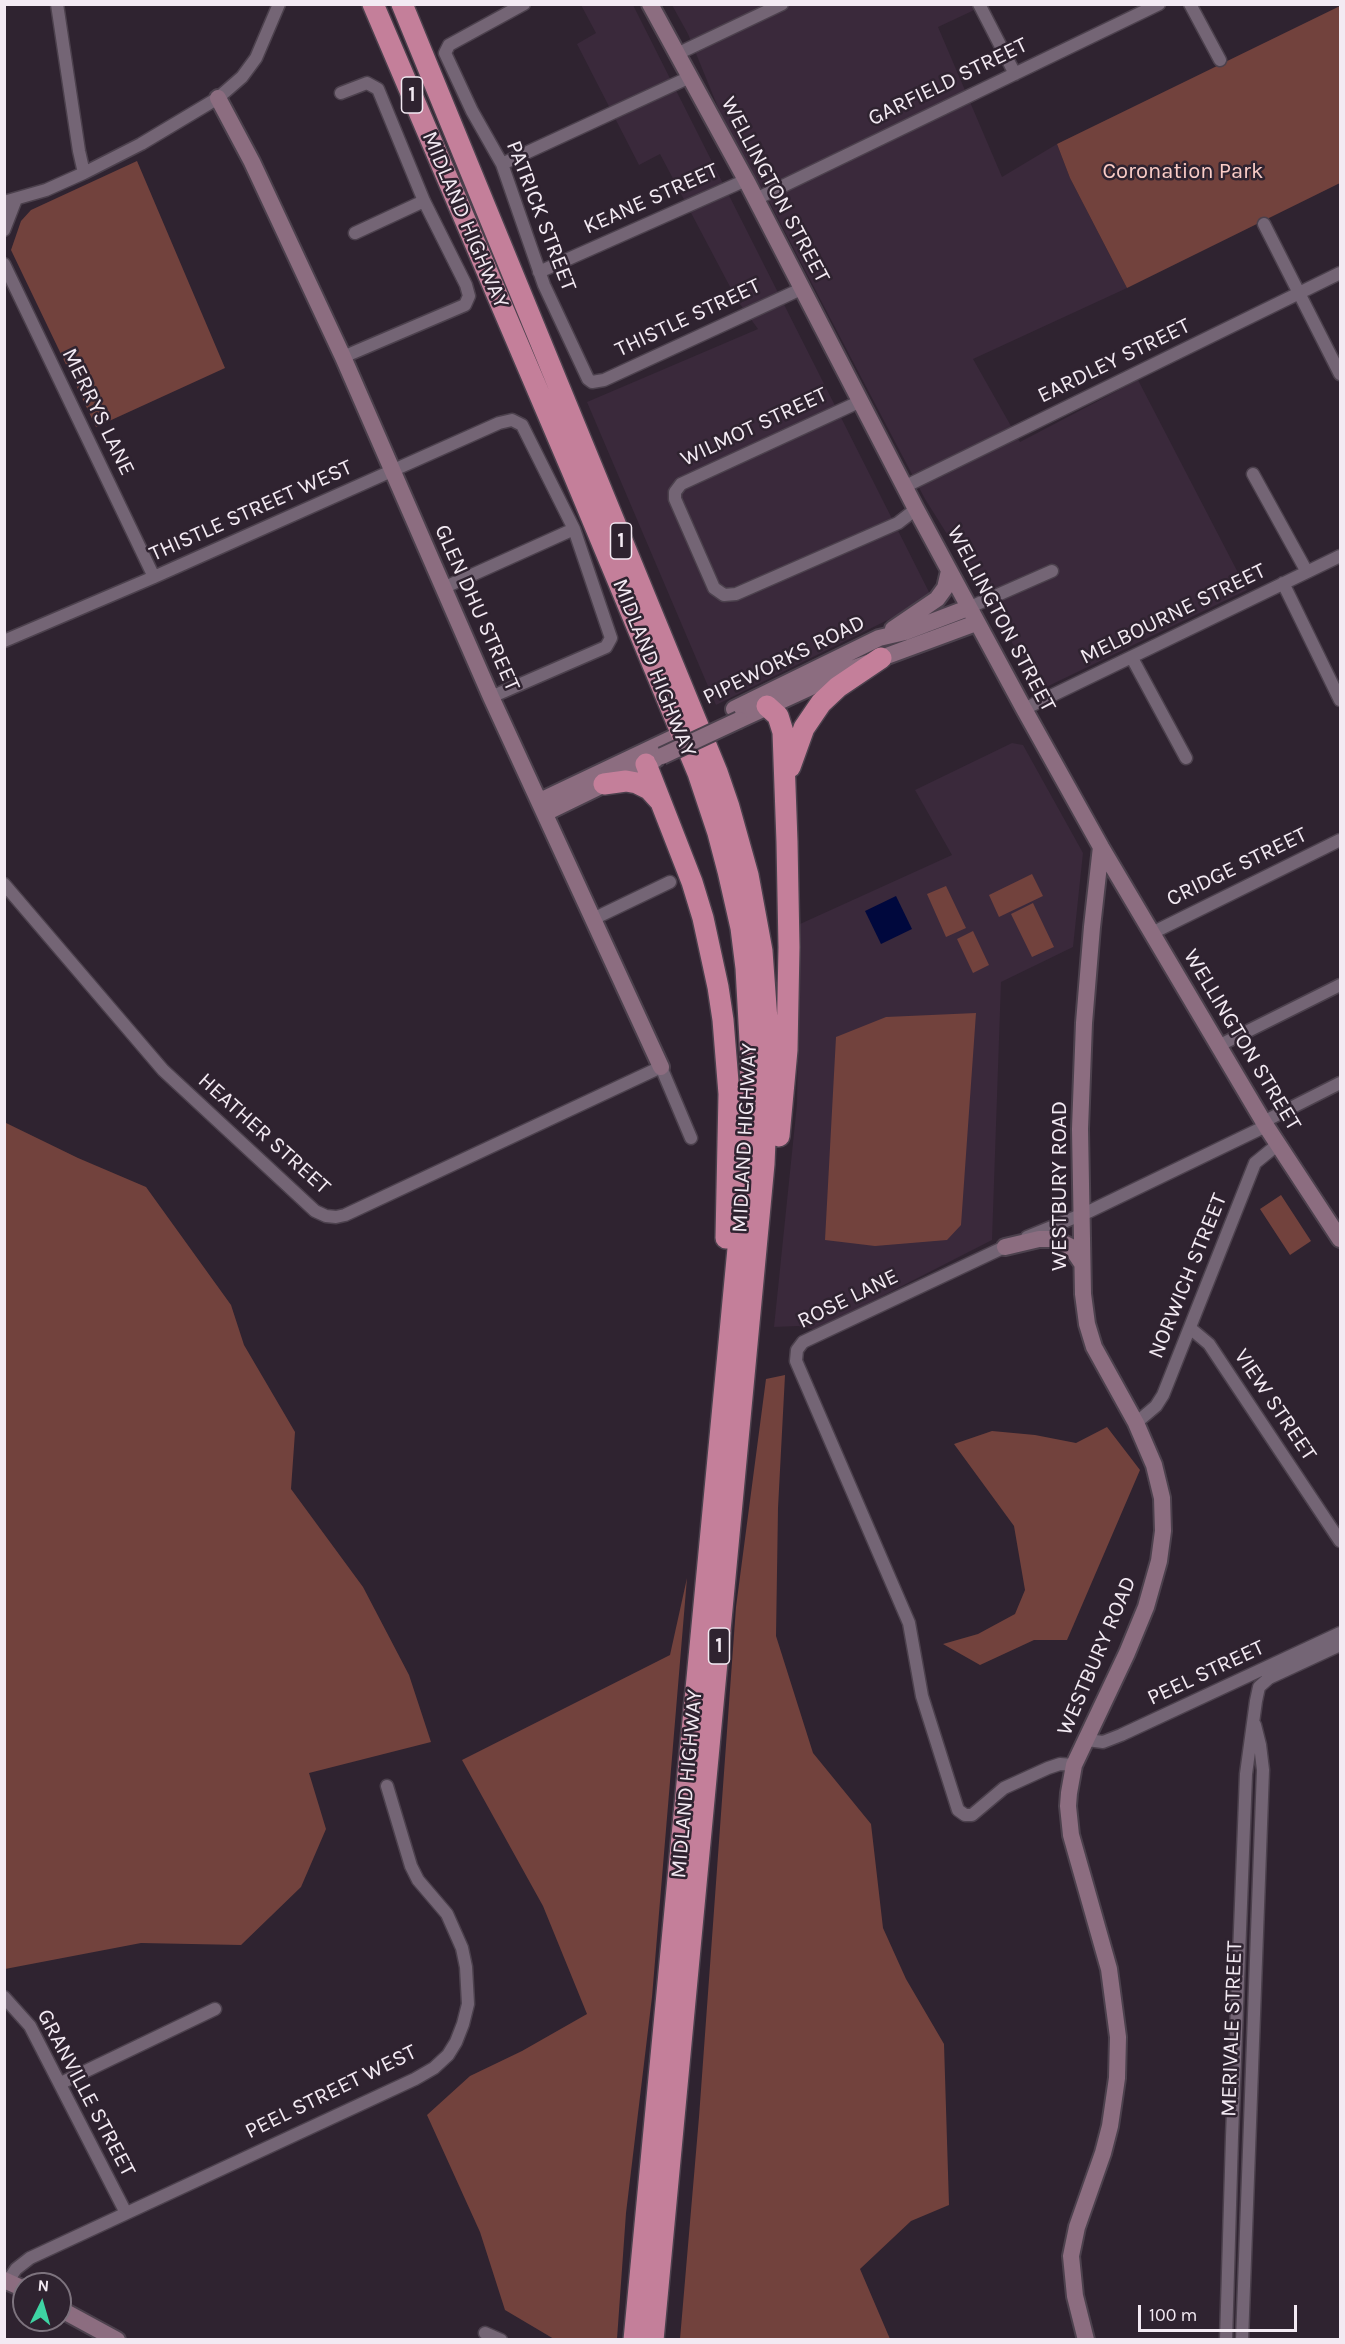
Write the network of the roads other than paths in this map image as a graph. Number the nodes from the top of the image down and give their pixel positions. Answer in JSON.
{"nodes":[{"id":1,"x":57,"y":4,"type":"edge"},
{"id":2,"x":279,"y":4,"type":"edge"},
{"id":3,"x":374,"y":4,"type":"edge"},
{"id":4,"x":402,"y":4,"type":"edge"},
{"id":5,"x":524,"y":4,"type":"edge"},
{"id":6,"x":650,"y":4,"type":"edge"},
{"id":7,"x":782,"y":4,"type":"edge"},
{"id":8,"x":979,"y":4,"type":"edge"},
{"id":9,"x":1158,"y":4,"type":"edge"},
{"id":10,"x":1190,"y":4,"type":"edge"},
{"id":11,"x":677,"y":54,"type":"junction"},
{"id":12,"x":1220,"y":60,"type":"dead end"},
{"id":13,"x":1015,"y":74,"type":"junction"},
{"id":14,"x":690,"y":77,"type":"junction"},
{"id":15,"x":341,"y":93,"type":"dead end"},
{"id":16,"x":218,"y":98,"type":"junction"},
{"id":17,"x":502,"y":164,"type":"junction"},
{"id":18,"x":84,"y":172,"type":"junction"},
{"id":19,"x":746,"y":180,"type":"junction"},
{"id":20,"x":756,"y":199,"type":"junction"},
{"id":21,"x":10,"y":200,"type":"edge"},
{"id":22,"x":424,"y":201,"type":"junction"},
{"id":23,"x":1264,"y":224,"type":"dead end"},
{"id":24,"x":4,"y":230,"type":"edge"},
{"id":25,"x":355,"y":233,"type":"dead end"},
{"id":26,"x":4,"y":264,"type":"edge"},
{"id":27,"x":539,"y":272,"type":"junction"},
{"id":28,"x":1341,"y":273,"type":"edge"},
{"id":29,"x":801,"y":288,"type":"junction"},
{"id":30,"x":1298,"y":294,"type":"junction"},
{"id":31,"x":344,"y":357,"type":"junction"},
{"id":32,"x":1341,"y":374,"type":"edge"},
{"id":33,"x":592,"y":382,"type":"joint"},
{"id":34,"x":861,"y":401,"type":"junction"},
{"id":35,"x":393,"y":471,"type":"junction"},
{"id":36,"x":1253,"y":474,"type":"dead end"},
{"id":37,"x":906,"y":486,"type":"junction"},
{"id":38,"x":916,"y":509,"type":"junction"},
{"id":39,"x":574,"y":529,"type":"junction"},
{"id":40,"x":1341,"y":556,"type":"edge"},
{"id":41,"x":949,"y":571,"type":"junction"},
{"id":42,"x":1052,"y":571,"type":"dead end"},
{"id":43,"x":1306,"y":572,"type":"junction"},
{"id":44,"x":154,"y":577,"type":"junction"},
{"id":45,"x":1283,"y":583,"type":"junction"},
{"id":46,"x":443,"y":588,"type":"junction"},
{"id":47,"x":972,"y":616,"type":"junction"},
{"id":48,"x":4,"y":641,"type":"edge"},
{"id":49,"x":878,"y":646,"type":"junction"},
{"id":50,"x":1132,"y":658,"type":"junction"},
{"id":51,"x":491,"y":697,"type":"junction"},
{"id":52,"x":1341,"y":700,"type":"edge"},
{"id":53,"x":767,"y":706,"type":"junction"},
{"id":54,"x":1024,"y":709,"type":"junction"},
{"id":55,"x":737,"y":714,"type":"junction"},
{"id":56,"x":651,"y":755,"type":"junction"},
{"id":57,"x":1186,"y":758,"type":"dead end"},
{"id":58,"x":604,"y":784,"type":"junction"},
{"id":59,"x":662,"y":803,"type":"junction"},
{"id":60,"x":786,"y":804,"type":"junction"},
{"id":61,"x":542,"y":807,"type":"junction"},
{"id":62,"x":1341,"y":840,"type":"edge"},
{"id":63,"x":1101,"y":847,"type":"junction"},
{"id":64,"x":670,"y":882,"type":"dead end"},
{"id":65,"x":4,"y":884,"type":"edge"},
{"id":66,"x":593,"y":919,"type":"junction"},
{"id":67,"x":1152,"y":933,"type":"junction"},
{"id":68,"x":1341,"y":985,"type":"edge"},
{"id":69,"x":1218,"y":1046,"type":"junction"},
{"id":70,"x":661,"y":1066,"type":"junction"},
{"id":71,"x":1341,"y":1083,"type":"edge"},
{"id":72,"x":1264,"y":1124,"type":"junction"},
{"id":73,"x":691,"y":1138,"type":"dead end"},
{"id":74,"x":1278,"y":1145,"type":"junction"},
{"id":75,"x":1081,"y":1215,"type":"junction"},
{"id":76,"x":1341,"y":1239,"type":"edge"},
{"id":77,"x":1005,"y":1247,"type":"junction"},
{"id":78,"x":1081,"y":1262,"type":"junction"},
{"id":79,"x":1190,"y":1328,"type":"junction"},
{"id":80,"x":1136,"y":1423,"type":"junction"},
{"id":81,"x":720,"y":1427,"type":"junction"},
{"id":82,"x":735,"y":1482,"type":"junction"},
{"id":83,"x":1341,"y":1540,"type":"edge"},
{"id":84,"x":1341,"y":1633,"type":"edge"},
{"id":85,"x":1341,"y":1645,"type":"edge"},
{"id":86,"x":1254,"y":1721,"type":"junction"},
{"id":87,"x":1087,"y":1740,"type":"junction"},
{"id":88,"x":1074,"y":1765,"type":"junction"},
{"id":89,"x":387,"y":1786,"type":"dead end"},
{"id":90,"x":4,"y":1997,"type":"edge"},
{"id":91,"x":215,"y":2009,"type":"dead end"},
{"id":92,"x":61,"y":2083,"type":"junction"},
{"id":93,"x":126,"y":2213,"type":"junction"},
{"id":94,"x":6,"y":2281,"type":"edge"},
{"id":95,"x":72,"y":2316,"type":"edge"},
{"id":96,"x":485,"y":2334,"type":"dead end"},
{"id":97,"x":502,"y":2336,"type":"edge"},
{"id":98,"x":117,"y":2340,"type":"edge"},
{"id":99,"x":634,"y":2340,"type":"edge"},
{"id":100,"x":653,"y":2340,"type":"edge"},
{"id":101,"x":1086,"y":2340,"type":"edge"},
{"id":102,"x":1226,"y":2340,"type":"edge"},
{"id":103,"x":1242,"y":2340,"type":"edge"}],
"edges":[{"from":1,"to":18,"type":"street"},
{"from":2,"to":16,"type":"street"},
{"from":3,"to":81,"type":"highway","name":"MIDLAND HIGHWAY","number":"1"},
{"from":4,"to":82,"type":"highway","name":"MIDLAND HIGHWAY","number":"1"},
{"from":5,"to":17,"type":"street","name":"PATRICK STREET"},
{"from":6,"to":11,"type":"main road","name":"WELLINGTON STREET"},
{"from":7,"to":11,"type":"street"},
{"from":8,"to":13,"type":"street"},
{"from":9,"to":13,"type":"street","name":"GARFIELD STREET"},
{"from":10,"to":12,"type":"street"},
{"from":11,"to":14,"type":"main road","name":"WELLINGTON STREET"},
{"from":13,"to":20,"type":"street","name":"GARFIELD STREET"},
{"from":14,"to":17,"type":"street"},
{"from":14,"to":19,"type":"main road","name":"WELLINGTON STREET"},
{"from":15,"to":22,"type":"street"},
{"from":16,"to":18,"type":"street"},
{"from":16,"to":31,"type":"main road","name":"GLEN DHU STREET"},
{"from":17,"to":27,"type":"street","name":"PATRICK STREET"},
{"from":18,"to":21,"type":"street"},
{"from":19,"to":20,"type":"main road","name":"WELLINGTON STREET"},
{"from":19,"to":27,"type":"street","name":"KEANE STREET"},
{"from":20,"to":29,"type":"main road","name":"WELLINGTON STREET"},
{"from":21,"to":24,"type":"street"},
{"from":22,"to":25,"type":"street"},
{"from":22,"to":31,"type":"street"},
{"from":23,"to":30,"type":"street"},
{"from":26,"to":44,"type":"street","name":"MERRYS LANE"},
{"from":27,"to":33,"type":"street","name":"PATRICK STREET"},
{"from":28,"to":30,"type":"street","name":"EARDLEY STREET"},
{"from":29,"to":33,"type":"street","name":"THISTLE STREET"},
{"from":29,"to":34,"type":"main road","name":"WELLINGTON STREET"},
{"from":30,"to":32,"type":"street"},
{"from":30,"to":37,"type":"street","name":"EARDLEY STREET"},
{"from":31,"to":35,"type":"main road","name":"GLEN DHU STREET"},
{"from":34,"to":37,"type":"main road","name":"WELLINGTON STREET"},
{"from":34,"to":38,"type":"street","name":"WILMOT STREET"},
{"from":35,"to":39,"type":"street","name":"THISTLE STREET WEST"},
{"from":35,"to":44,"type":"street","name":"THISTLE STREET WEST"},
{"from":35,"to":46,"type":"main road","name":"GLEN DHU STREET"},
{"from":36,"to":43,"type":"street"},
{"from":37,"to":38,"type":"main road","name":"WELLINGTON STREET"},
{"from":38,"to":41,"type":"main road","name":"WELLINGTON STREET"},
{"from":39,"to":46,"type":"street"},
{"from":39,"to":51,"type":"street"},
{"from":40,"to":43,"type":"street","name":"MELBOURNE STREET"},
{"from":41,"to":47,"type":"main road","name":"WELLINGTON STREET"},
{"from":41,"to":49,"type":"main road"},
{"from":42,"to":47,"type":"street","name":"PIPEWORKS ROAD"},
{"from":43,"to":45,"type":"street","name":"MELBOURNE STREET"},
{"from":44,"to":48,"type":"street","name":"THISTLE STREET WEST"},
{"from":45,"to":50,"type":"street","name":"MELBOURNE STREET"},
{"from":45,"to":52,"type":"street"},
{"from":46,"to":51,"type":"main road","name":"GLEN DHU STREET"},
{"from":47,"to":49,"type":"main road","name":"PIPEWORKS ROAD"},
{"from":47,"to":54,"type":"main road","name":"WELLINGTON STREET"},
{"from":49,"to":53,"type":"main road","name":"PIPEWORKS ROAD"},
{"from":49,"to":55,"type":"main road","name":"PIPEWORKS ROAD"},
{"from":49,"to":60,"type":"highway"},
{"from":50,"to":54,"type":"street","name":"MELBOURNE STREET"},
{"from":50,"to":57,"type":"street"},
{"from":51,"to":61,"type":"main road","name":"GLEN DHU STREET"},
{"from":53,"to":55,"type":"main road","name":"PIPEWORKS ROAD"},
{"from":53,"to":60,"type":"highway"},
{"from":54,"to":63,"type":"main road","name":"WELLINGTON STREET"},
{"from":55,"to":56,"type":"main road","name":"PIPEWORKS ROAD","bridge":true},
{"from":55,"to":56,"type":"main road","name":"PIPEWORKS ROAD"},
{"from":56,"to":58,"type":"main road","name":"PIPEWORKS ROAD"},
{"from":56,"to":59,"type":"highway"},
{"from":56,"to":61,"type":"main road","name":"PIPEWORKS ROAD"},
{"from":58,"to":59,"type":"highway"},
{"from":58,"to":61,"type":"main road","name":"PIPEWORKS ROAD"},
{"from":59,"to":81,"type":"highway"},
{"from":60,"to":82,"type":"highway"},
{"from":61,"to":66,"type":"main road","name":"GLEN DHU STREET"},
{"from":62,"to":67,"type":"street","name":"CRIDGE STREET"},
{"from":63,"to":67,"type":"main road","name":"WELLINGTON STREET"},
{"from":63,"to":75,"type":"main road","name":"WESTBURY ROAD"},
{"from":64,"to":66,"type":"street"},
{"from":65,"to":70,"type":"street","name":"HEATHER STREET"},
{"from":66,"to":70,"type":"main road","name":"GLEN DHU STREET"},
{"from":67,"to":69,"type":"main road","name":"WELLINGTON STREET"},
{"from":68,"to":69,"type":"street"},
{"from":69,"to":72,"type":"main road","name":"WELLINGTON STREET"},
{"from":70,"to":73,"type":"street","name":"GLEN DHU STREET"},
{"from":71,"to":72,"type":"street","name":"ROSE LANE"},
{"from":72,"to":74,"type":"main road","name":"WELLINGTON STREET"},
{"from":72,"to":75,"type":"street","name":"ROSE LANE"},
{"from":74,"to":76,"type":"main road","name":"WELLINGTON STREET"},
{"from":74,"to":79,"type":"street","name":"NORWICH STREET"},
{"from":75,"to":77,"type":"street","name":"ROSE LANE"},
{"from":75,"to":78,"type":"main road","name":"WESTBURY ROAD"},
{"from":77,"to":78,"type":"main road"},
{"from":77,"to":88,"type":"street","name":"ROSE LANE"},
{"from":78,"to":80,"type":"main road","name":"WESTBURY ROAD"},
{"from":79,"to":80,"type":"street","name":"NORWICH STREET"},
{"from":79,"to":83,"type":"street","name":"VIEW STREET"},
{"from":80,"to":87,"type":"main road","name":"WESTBURY ROAD"},
{"from":81,"to":99,"type":"highway","name":"MIDLAND HIGHWAY","number":"1"},
{"from":82,"to":100,"type":"highway","name":"MIDLAND HIGHWAY","number":"1"},
{"from":84,"to":87,"type":"street","name":"PEEL STREET"},
{"from":85,"to":86,"type":"street","name":"MERIVALE STREET"},
{"from":86,"to":102,"type":"street","name":"MERIVALE STREET"},
{"from":86,"to":103,"type":"street","name":"MERIVALE STREET"},
{"from":87,"to":88,"type":"main road","name":"WESTBURY ROAD"},
{"from":88,"to":101,"type":"main road","name":"WESTBURY ROAD"},
{"from":89,"to":93,"type":"street","name":"PEEL STREET WEST"},
{"from":90,"to":92,"type":"street","name":"GRANVILLE STREET"},
{"from":91,"to":92,"type":"street"},
{"from":92,"to":93,"type":"street","name":"GRANVILLE STREET"},
{"from":93,"to":94,"type":"street","name":"PEEL STREET WEST"},
{"from":95,"to":98,"type":"main road"},
{"from":96,"to":97,"type":"street"}]}
